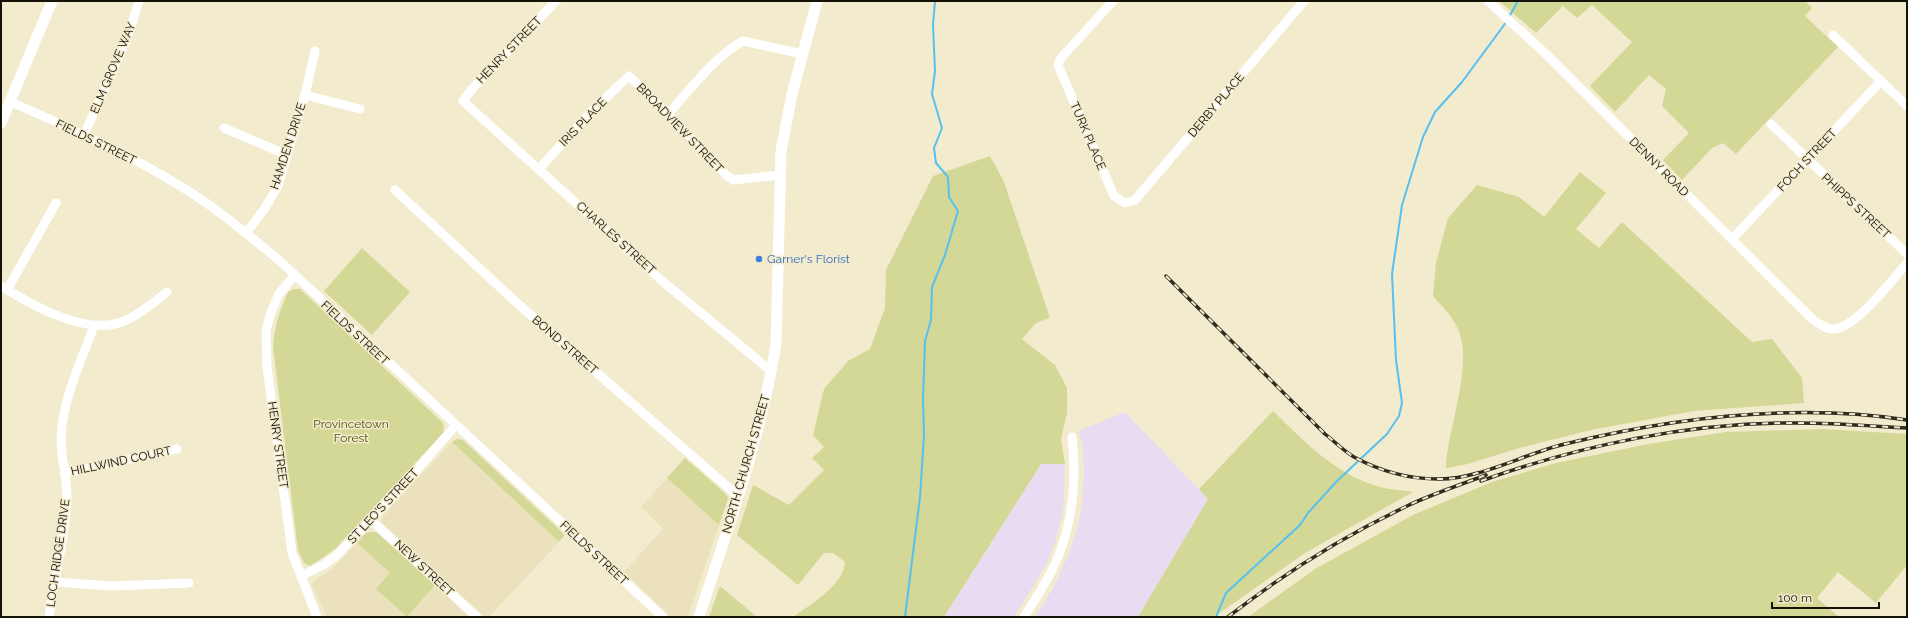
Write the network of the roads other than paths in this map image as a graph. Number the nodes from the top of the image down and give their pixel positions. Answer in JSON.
{"nodes":[{"id":1,"x":52,"y":1,"type":"edge"},
{"id":2,"x":139,"y":1,"type":"edge"},
{"id":3,"x":556,"y":1,"type":"edge"},
{"id":4,"x":817,"y":1,"type":"edge"},
{"id":5,"x":1113,"y":1,"type":"edge"},
{"id":6,"x":1304,"y":1,"type":"edge"},
{"id":7,"x":1488,"y":1,"type":"edge"},
{"id":8,"x":1834,"y":34,"type":"dead end"},
{"id":9,"x":315,"y":52,"type":"dead end"},
{"id":10,"x":803,"y":54,"type":"junction"},
{"id":11,"x":629,"y":76,"type":"joint"},
{"id":12,"x":1881,"y":81,"type":"junction"},
{"id":13,"x":305,"y":95,"type":"junction"},
{"id":14,"x":463,"y":101,"type":"joint"},
{"id":15,"x":11,"y":102,"type":"junction"},
{"id":16,"x":1907,"y":106,"type":"edge"},
{"id":17,"x":360,"y":109,"type":"dead end"},
{"id":18,"x":668,"y":114,"type":"junction"},
{"id":19,"x":1,"y":124,"type":"edge"},
{"id":20,"x":1771,"y":124,"type":"dead end"},
{"id":21,"x":224,"y":128,"type":"dead end"},
{"id":22,"x":84,"y":135,"type":"junction"},
{"id":23,"x":287,"y":155,"type":"junction"},
{"id":24,"x":1807,"y":160,"type":"junction"},
{"id":25,"x":539,"y":169,"type":"junction"},
{"id":26,"x":780,"y":176,"type":"junction"},
{"id":27,"x":395,"y":190,"type":"dead end"},
{"id":28,"x":56,"y":203,"type":"dead end"},
{"id":29,"x":1125,"y":203,"type":"joint"},
{"id":30,"x":246,"y":233,"type":"junction"},
{"id":31,"x":1732,"y":239,"type":"junction"},
{"id":32,"x":1907,"y":254,"type":"edge"},
{"id":33,"x":1907,"y":263,"type":"edge"},
{"id":34,"x":294,"y":276,"type":"junction"},
{"id":35,"x":4,"y":288,"type":"edge"},
{"id":36,"x":167,"y":292,"type":"dead end"},
{"id":37,"x":94,"y":326,"type":"junction"},
{"id":38,"x":771,"y":371,"type":"junction"},
{"id":39,"x":456,"y":425,"type":"junction"},
{"id":40,"x":1072,"y":437,"type":"dead end"},
{"id":41,"x":177,"y":449,"type":"dead end"},
{"id":42,"x":65,"y":473,"type":"junction"},
{"id":43,"x":738,"y":496,"type":"junction"},
{"id":44,"x":371,"y":520,"type":"junction"},
{"id":45,"x":301,"y":576,"type":"junction"},
{"id":46,"x":54,"y":582,"type":"junction"},
{"id":47,"x":189,"y":583,"type":"dead end"},
{"id":48,"x":49,"y":617,"type":"edge"},
{"id":49,"x":317,"y":617,"type":"edge"},
{"id":50,"x":476,"y":617,"type":"edge"},
{"id":51,"x":663,"y":617,"type":"edge"},
{"id":52,"x":699,"y":617,"type":"edge"},
{"id":53,"x":1024,"y":617,"type":"edge"}],
"edges":[{"from":1,"to":15,"type":"main road"},
{"from":2,"to":22,"type":"street","name":"ELM GROVE WAY"},
{"from":3,"to":14,"type":"street","name":"HENRY STREET"},
{"from":4,"to":10,"type":"main road","name":"NORTH CHURCH STREET"},
{"from":5,"to":29,"type":"street","name":"TURK PLACE"},
{"from":6,"to":29,"type":"street","name":"DERBY PLACE"},
{"from":7,"to":31,"type":"street","name":"DENNY ROAD"},
{"from":8,"to":12,"type":"street"},
{"from":9,"to":13,"type":"street","name":"HAMDEN DRIVE"},
{"from":10,"to":18,"type":"street"},
{"from":10,"to":26,"type":"main road","name":"NORTH CHURCH STREET"},
{"from":11,"to":18,"type":"street","name":"BROADVIEW STREET"},
{"from":11,"to":25,"type":"street","name":"IRIS PLACE"},
{"from":12,"to":16,"type":"street"},
{"from":12,"to":24,"type":"street","name":"FOCH STREET"},
{"from":13,"to":17,"type":"street"},
{"from":13,"to":23,"type":"street","name":"HAMDEN DRIVE"},
{"from":14,"to":25,"type":"street","name":"CHARLES STREET"},
{"from":15,"to":19,"type":"main road"},
{"from":15,"to":22,"type":"street","name":"FIELDS STREET"},
{"from":18,"to":26,"type":"street","name":"BROADVIEW STREET"},
{"from":20,"to":24,"type":"street","name":"PHIPPS STREET"},
{"from":21,"to":23,"type":"street"},
{"from":22,"to":30,"type":"street","name":"FIELDS STREET"},
{"from":23,"to":30,"type":"street","name":"HAMDEN DRIVE"},
{"from":24,"to":31,"type":"street","name":"FOCH STREET"},
{"from":24,"to":32,"type":"street","name":"PHIPPS STREET"},
{"from":25,"to":38,"type":"street","name":"CHARLES STREET"},
{"from":26,"to":38,"type":"main road","name":"NORTH CHURCH STREET"},
{"from":27,"to":43,"type":"street","name":"BOND STREET"},
{"from":28,"to":35,"type":"street"},
{"from":30,"to":34,"type":"street","name":"FIELDS STREET"},
{"from":31,"to":33,"type":"street","name":"DENNY ROAD"},
{"from":34,"to":39,"type":"street","name":"FIELDS STREET"},
{"from":34,"to":45,"type":"street","name":"HENRY STREET"},
{"from":35,"to":37,"type":"street"},
{"from":36,"to":37,"type":"street"},
{"from":37,"to":42,"type":"street","name":"LOCH RIDGE DRIVE"},
{"from":38,"to":43,"type":"main road","name":"NORTH CHURCH STREET"},
{"from":39,"to":44,"type":"street","name":"ST LEO'S STREET"},
{"from":39,"to":51,"type":"street","name":"FIELDS STREET"},
{"from":40,"to":53,"type":"street"},
{"from":41,"to":42,"type":"street","name":"HILLWIND COURT"},
{"from":42,"to":46,"type":"street","name":"LOCH RIDGE DRIVE"},
{"from":43,"to":52,"type":"main road","name":"NORTH CHURCH STREET"},
{"from":44,"to":45,"type":"street","name":"ST LEO'S STREET"},
{"from":44,"to":50,"type":"street","name":"NEW STREET"},
{"from":45,"to":49,"type":"street","name":"HENRY STREET"},
{"from":46,"to":47,"type":"street"},
{"from":46,"to":48,"type":"street","name":"LOCH RIDGE DRIVE"}]}
